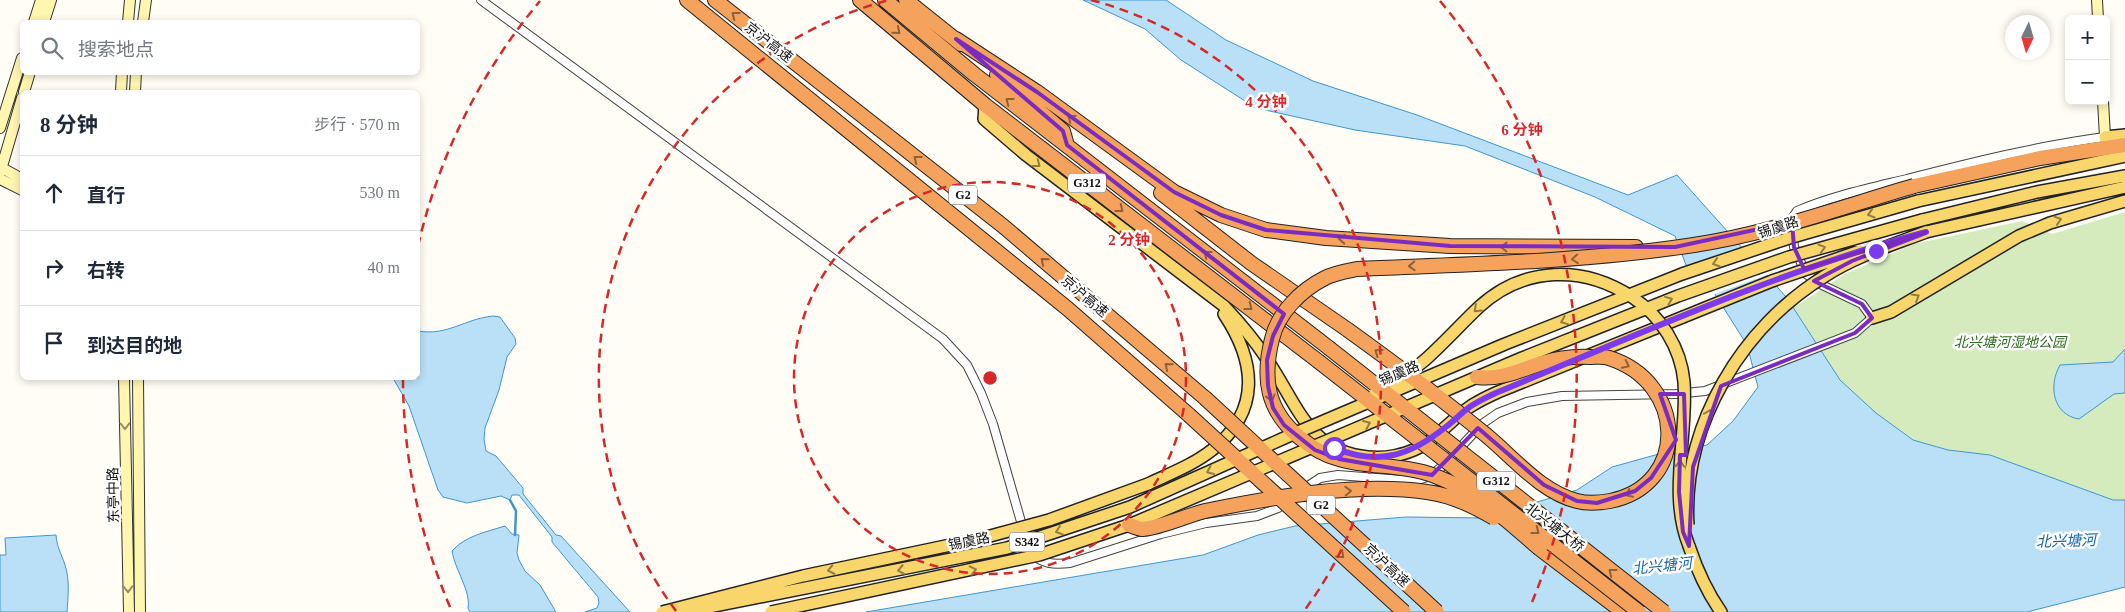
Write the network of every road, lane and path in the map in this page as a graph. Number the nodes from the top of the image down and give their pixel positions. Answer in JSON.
{"nodes":[{"id":1,"x":41,"y":0,"type":"edge"},
{"id":2,"x":51,"y":0,"type":"edge"},
{"id":3,"x":130,"y":0,"type":"edge"},
{"id":4,"x":146,"y":0,"type":"edge"},
{"id":5,"x":481,"y":0,"type":"edge"},
{"id":6,"x":687,"y":0,"type":"edge"},
{"id":7,"x":715,"y":0,"type":"edge"},
{"id":8,"x":860,"y":0,"type":"edge"},
{"id":9,"x":885,"y":0,"type":"edge"},
{"id":10,"x":906,"y":0,"type":"edge"},
{"id":11,"x":2097,"y":0,"type":"edge"},
{"id":12,"x":2098,"y":15,"type":"edge"},
{"id":13,"x":35,"y":20,"type":"edge"},
{"id":14,"x":45,"y":20,"type":"edge"},
{"id":15,"x":128,"y":20,"type":"edge"},
{"id":16,"x":143,"y":20,"type":"edge"},
{"id":17,"x":956,"y":40,"type":"junction"},
{"id":18,"x":20,"y":64,"type":"edge"},
{"id":19,"x":29,"y":75,"type":"edge"},
{"id":20,"x":122,"y":75,"type":"edge"},
{"id":21,"x":136,"y":75,"type":"edge"},
{"id":22,"x":25,"y":90,"type":"edge"},
{"id":23,"x":122,"y":90,"type":"edge"},
{"id":24,"x":135,"y":90,"type":"edge"},
{"id":25,"x":20,"y":105,"type":"edge"},
{"id":26,"x":985,"y":105,"type":"junction"},
{"id":27,"x":2103,"y":105,"type":"edge"},
{"id":28,"x":0,"y":128,"type":"edge"},
{"id":29,"x":1090,"y":132,"type":"junction"},
{"id":30,"x":2125,"y":135,"type":"edge"},
{"id":31,"x":2105,"y":137,"type":"junction"},
{"id":32,"x":1067,"y":145,"type":"junction"},
{"id":33,"x":2125,"y":145,"type":"edge"},
{"id":34,"x":2125,"y":156,"type":"edge"},
{"id":35,"x":1,"y":172,"type":"edge"},
{"id":36,"x":2125,"y":176,"type":"edge"},
{"id":37,"x":20,"y":178,"type":"edge"},
{"id":38,"x":2125,"y":187,"type":"edge"},
{"id":39,"x":20,"y":188,"type":"edge"},
{"id":40,"x":2125,"y":201,"type":"edge"},
{"id":41,"x":1926,"y":232,"type":"junction"},
{"id":42,"x":1675,"y":247,"type":"junction"},
{"id":43,"x":1215,"y":300,"type":"junction"},
{"id":44,"x":1872,"y":318,"type":"junction"},
{"id":45,"x":1478,"y":377,"type":"junction"},
{"id":46,"x":124,"y":380,"type":"edge"},
{"id":47,"x":138,"y":380,"type":"edge"},
{"id":48,"x":1351,"y":410,"type":"junction"},
{"id":49,"x":1129,"y":525,"type":"junction"},
{"id":50,"x":1689,"y":546,"type":"junction"},
{"id":51,"x":1540,"y":549,"type":"junction"},
{"id":52,"x":129,"y":612,"type":"edge"},
{"id":53,"x":140,"y":612,"type":"edge"},
{"id":54,"x":662,"y":612,"type":"edge"},
{"id":55,"x":684,"y":612,"type":"edge"},
{"id":56,"x":771,"y":612,"type":"edge"},
{"id":57,"x":1404,"y":612,"type":"edge"},
{"id":58,"x":1437,"y":612,"type":"edge"},
{"id":59,"x":1623,"y":612,"type":"edge"},
{"id":60,"x":1639,"y":612,"type":"edge"},
{"id":61,"x":1664,"y":612,"type":"edge"},
{"id":62,"x":1721,"y":612,"type":"edge"}],
"edges":[{"from":1,"to":13,"type":"main road"},
{"from":2,"to":14,"type":"main road"},
{"from":3,"to":15,"type":"main road"},
{"from":4,"to":16,"type":"main road"},
{"from":5,"to":44,"type":"street"},
{"from":6,"to":57,"type":"highway","name":"京沪高速","number":"G2","one_way":true,"bridge":true},
{"from":58,"to":7,"type":"highway","name":"京沪高速","number":"G2","one_way":true,"bridge":true},
{"from":8,"to":26,"type":"highway","number":"G312","one_way":true},
{"from":32,"to":9,"type":"highway","number":"G312","one_way":true},
{"from":10,"to":17,"type":"highway"},
{"from":11,"to":12,"type":"main road"},
{"from":29,"to":17,"type":"highway","one_way":true},
{"from":17,"to":32,"type":"highway"},
{"from":18,"to":28,"type":"main road"},
{"from":19,"to":22,"type":"main road"},
{"from":20,"to":23,"type":"main road"},
{"from":21,"to":24,"type":"main road"},
{"from":25,"to":35,"type":"main road"},
{"from":26,"to":43,"type":"main road","one_way":true},
{"from":26,"to":60,"type":"highway","name":"北兴塘大桥","number":"G312","one_way":true,"bridge":true},
{"from":27,"to":31,"type":"main road"},
{"from":42,"to":29,"type":"highway","one_way":true},
{"from":45,"to":29,"type":"highway","one_way":true,"bridge":true},
{"from":30,"to":31,"type":"main road"},
{"from":31,"to":44,"type":"street"},
{"from":61,"to":32,"type":"highway","name":"北兴塘大桥","number":"G312","one_way":true,"bridge":true},
{"from":33,"to":42,"type":"highway","bridge":true},
{"from":34,"to":48,"type":"main road","name":"锡虞路","one_way":true,"bridge":true},
{"from":35,"to":37,"type":"main road"},
{"from":35,"to":39,"type":"main road"},
{"from":45,"to":36,"type":"main road","name":"锡虞路","one_way":true,"bridge":true},
{"from":38,"to":41,"type":"main road"},
{"from":44,"to":40,"type":"main road","one_way":true},
{"from":41,"to":43,"type":"main road","bridge":true},
{"from":50,"to":41,"type":"main road","one_way":true,"bridge":true},
{"from":42,"to":51,"type":"highway","one_way":true,"bridge":true},
{"from":43,"to":54,"type":"main road","one_way":true,"bridge":true},
{"from":49,"to":45,"type":"main road","name":"锡虞路","one_way":true,"bridge":true},
{"from":46,"to":52,"type":"main road","name":"东亭中路","one_way":true},
{"from":47,"to":53,"type":"main road","name":"东亭中路"},
{"from":50,"to":48,"type":"main road","one_way":true,"bridge":true},
{"from":48,"to":55,"type":"main road","name":"锡虞路","number":"S342","one_way":true,"bridge":true},
{"from":49,"to":51,"type":"highway","one_way":true,"bridge":true},
{"from":56,"to":49,"type":"main road","name":"锡虞路","number":"S342","one_way":true,"bridge":true},
{"from":50,"to":62,"type":"main road"},
{"from":51,"to":59,"type":"highway"}]}
